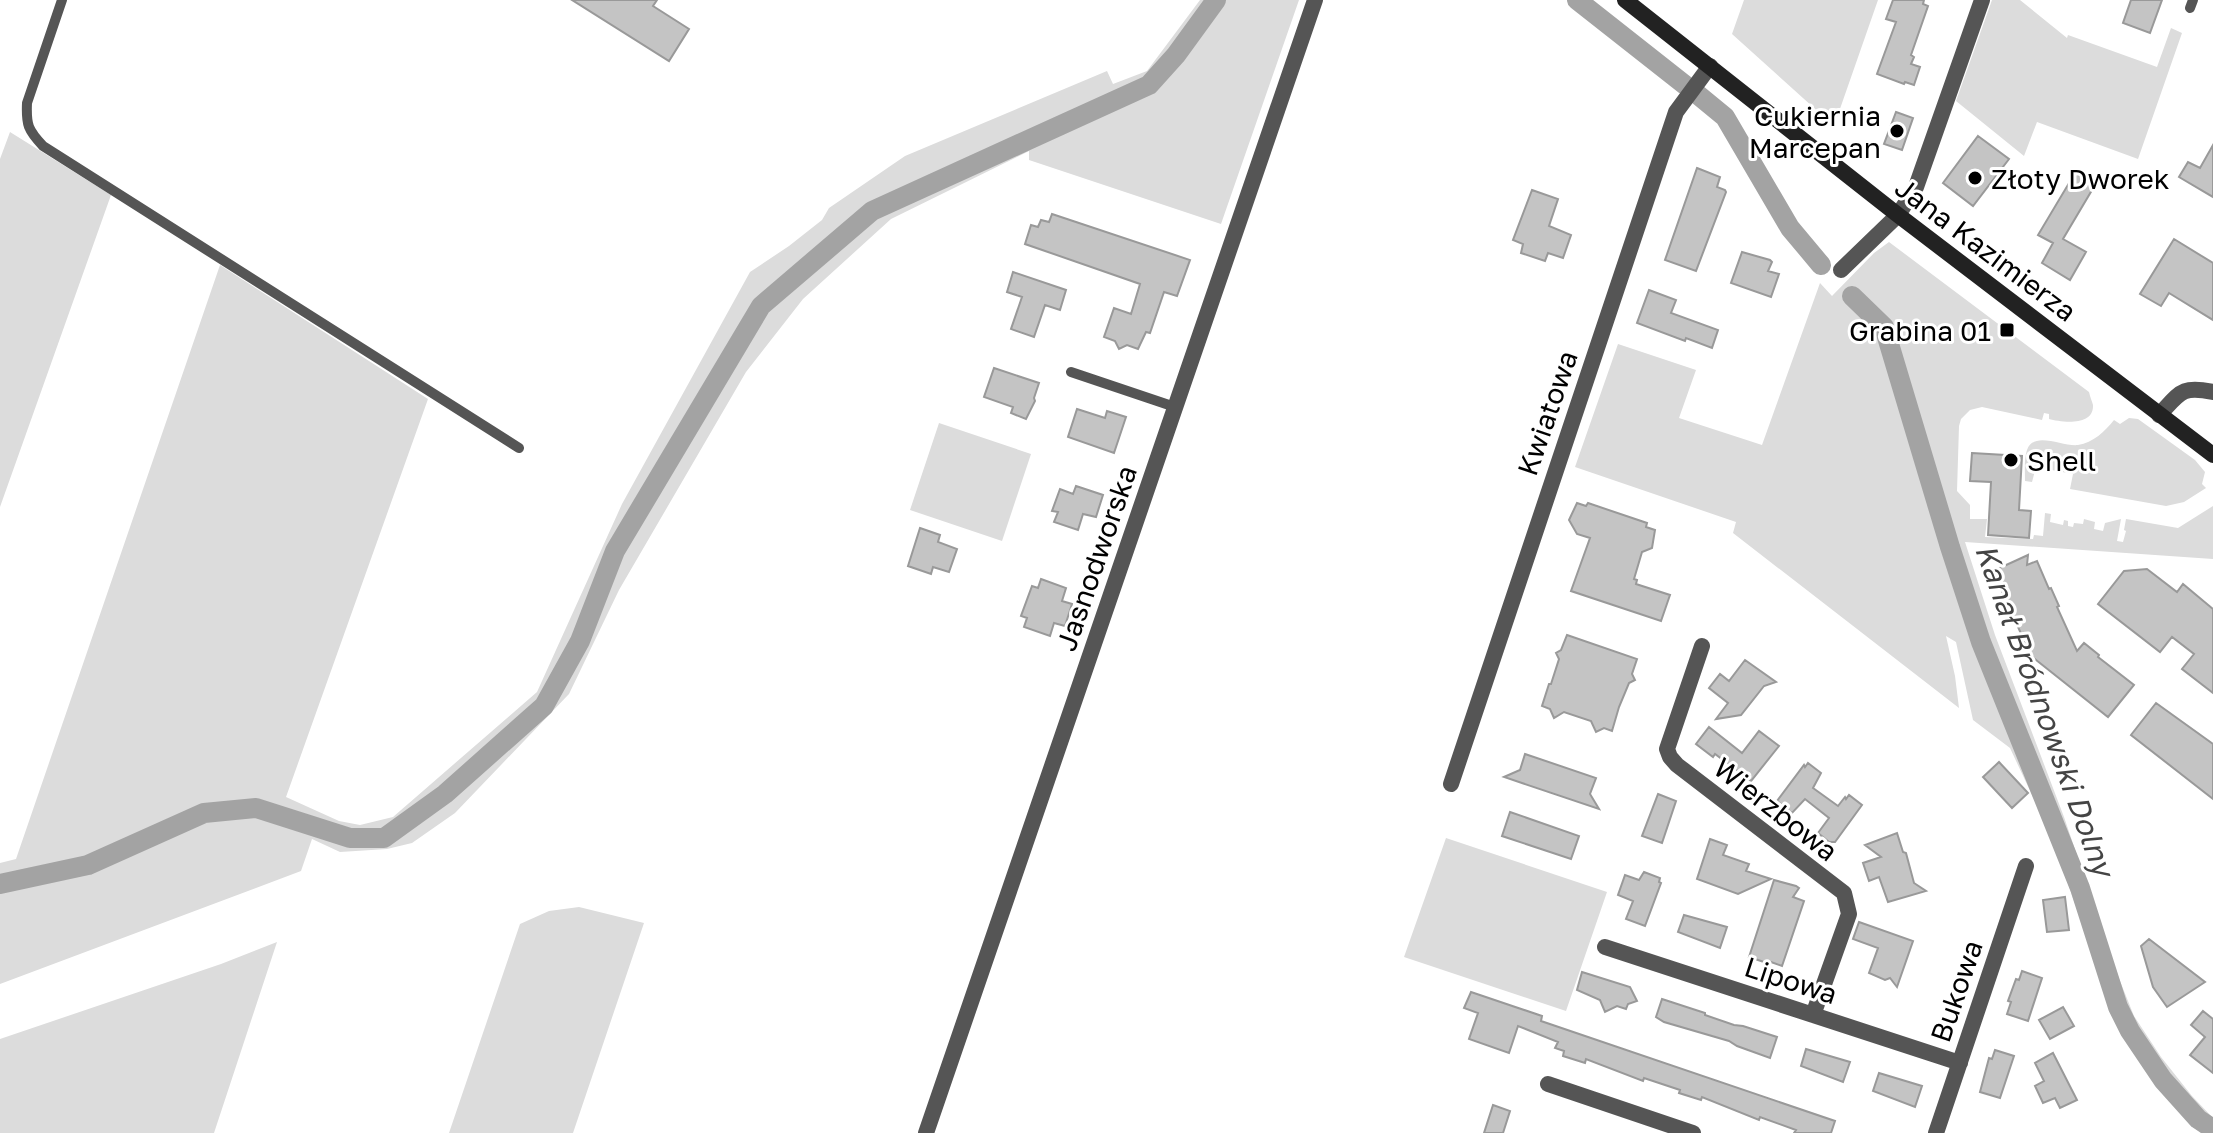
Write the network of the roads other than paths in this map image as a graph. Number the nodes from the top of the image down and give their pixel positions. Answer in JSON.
{"nodes":[{"id":1,"x":62,"y":0,"type":"edge"},
{"id":2,"x":1315,"y":0,"type":"edge"},
{"id":3,"x":1625,"y":0,"type":"edge"},
{"id":4,"x":1982,"y":0,"type":"edge"},
{"id":5,"x":1710,"y":66,"type":"junction"},
{"id":6,"x":1898,"y":215,"type":"junction"},
{"id":7,"x":1841,"y":270,"type":"dead end"},
{"id":8,"x":1071,"y":372,"type":"dead end"},
{"id":9,"x":2213,"y":392,"type":"edge"},
{"id":10,"x":1175,"y":407,"type":"junction"},
{"id":11,"x":2159,"y":415,"type":"junction"},
{"id":12,"x":519,"y":448,"type":"dead end"},
{"id":13,"x":2213,"y":455,"type":"edge"},
{"id":14,"x":1702,"y":646,"type":"dead end"},
{"id":15,"x":1451,"y":784,"type":"dead end"},
{"id":16,"x":2026,"y":866,"type":"dead end"},
{"id":17,"x":1605,"y":947,"type":"dead end"},
{"id":18,"x":1813,"y":1015,"type":"junction"},
{"id":19,"x":1960,"y":1063,"type":"junction"},
{"id":20,"x":1548,"y":1084,"type":"dead end"},
{"id":21,"x":926,"y":1133,"type":"edge"},
{"id":22,"x":1693,"y":1133,"type":"edge"},
{"id":23,"x":1936,"y":1133,"type":"edge"}],
"edges":[{"from":1,"to":12,"type":"lane"},
{"from":2,"to":10,"type":"street","name":"Jasnodworska"},
{"from":3,"to":5,"type":"main road","name":"Jana Kazimierza"},
{"from":4,"to":6,"type":"street"},
{"from":5,"to":6,"type":"main road","name":"Jana Kazimierza"},
{"from":5,"to":15,"type":"street","name":"Kwiatowa"},
{"from":6,"to":7,"type":"street"},
{"from":6,"to":11,"type":"main road","name":"Jana Kazimierza"},
{"from":8,"to":10,"type":"lane"},
{"from":9,"to":11,"type":"street"},
{"from":10,"to":21,"type":"street","name":"Jasnodworska"},
{"from":11,"to":13,"type":"main road","name":"Jana Kazimierza"},
{"from":14,"to":18,"type":"street","name":"Wierzbowa"},
{"from":16,"to":19,"type":"street","name":"Bukowa"},
{"from":17,"to":18,"type":"street","name":"Lipowa"},
{"from":18,"to":19,"type":"street","name":"Lipowa"},
{"from":19,"to":23,"type":"street","name":"Bukowa"},
{"from":20,"to":22,"type":"street"}]}
